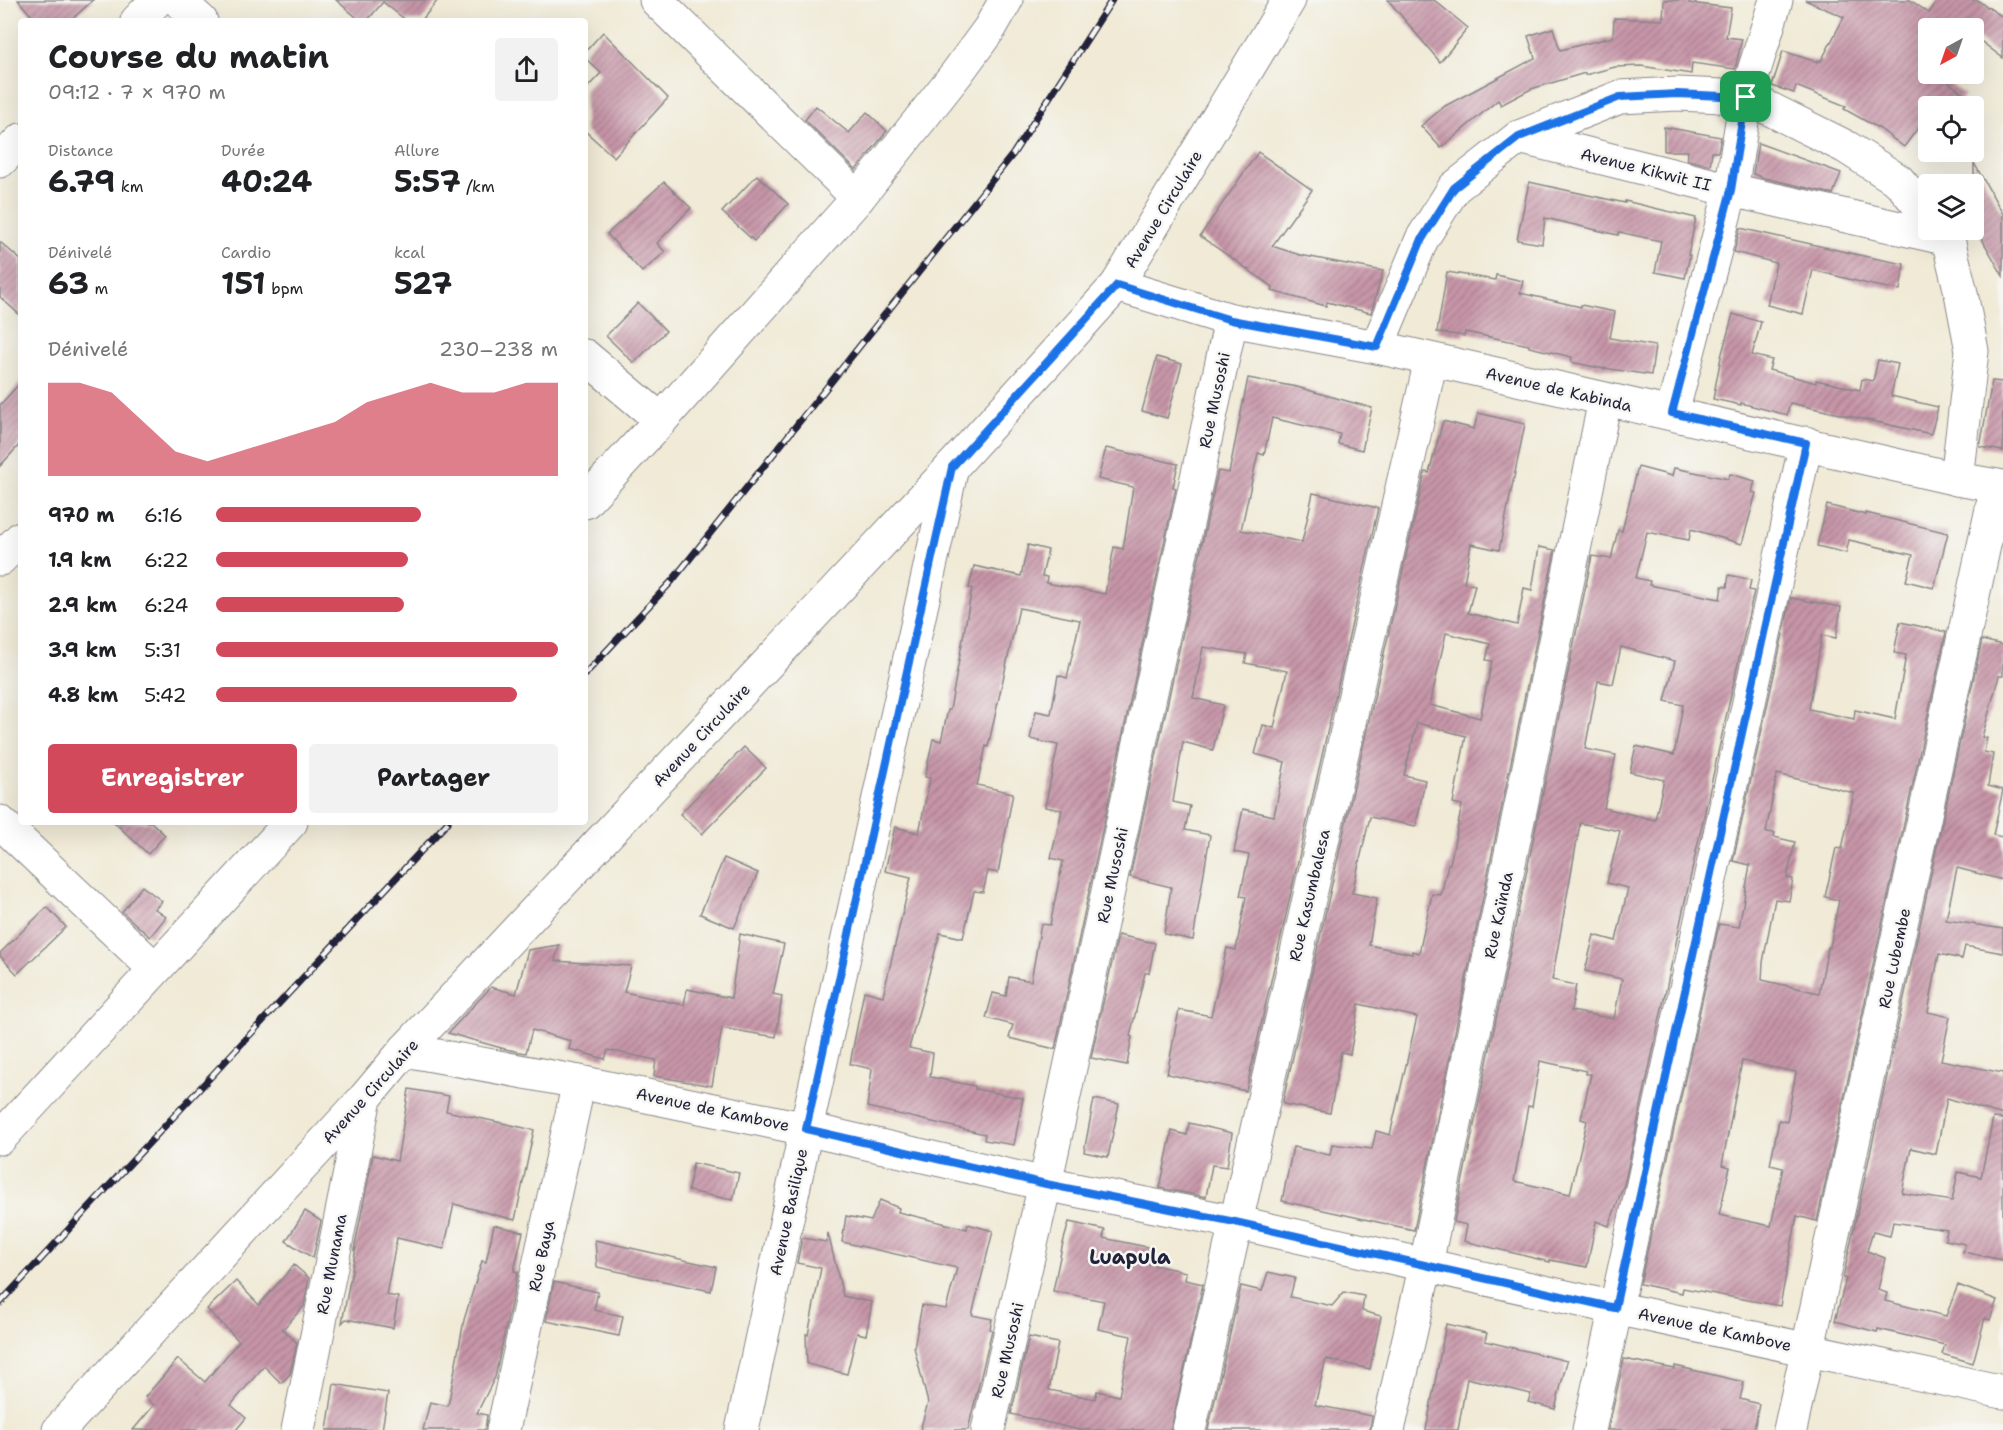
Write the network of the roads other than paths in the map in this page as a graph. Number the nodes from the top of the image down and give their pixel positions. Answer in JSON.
{"nodes":[{"id":1,"x":157,"y":0,"type":"edge"},
{"id":2,"x":178,"y":0,"type":"edge"},
{"id":3,"x":656,"y":0,"type":"edge"},
{"id":4,"x":1006,"y":0,"type":"edge"},
{"id":5,"x":1289,"y":0,"type":"edge"},
{"id":6,"x":1776,"y":0,"type":"edge"},
{"id":7,"x":140,"y":18,"type":"edge"},
{"id":8,"x":198,"y":18,"type":"edge"},
{"id":9,"x":1746,"y":97,"type":"junction"},
{"id":10,"x":1519,"y":137,"type":"junction"},
{"id":11,"x":18,"y":143,"type":"edge"},
{"id":12,"x":0,"y":161,"type":"edge"},
{"id":13,"x":1731,"y":190,"type":"junction"},
{"id":14,"x":858,"y":198,"type":"junction"},
{"id":15,"x":1918,"y":203,"type":"edge"},
{"id":16,"x":1918,"y":224,"type":"edge"},
{"id":17,"x":1943,"y":240,"type":"edge"},
{"id":18,"x":1117,"y":285,"type":"junction"},
{"id":19,"x":1231,"y":320,"type":"junction"},
{"id":20,"x":1377,"y":347,"type":"junction"},
{"id":21,"x":588,"y":359,"type":"edge"},
{"id":22,"x":1431,"y":360,"type":"junction"},
{"id":23,"x":1605,"y":400,"type":"junction"},
{"id":24,"x":1672,"y":413,"type":"junction"},
{"id":25,"x":661,"y":420,"type":"junction"},
{"id":26,"x":1806,"y":443,"type":"junction"},
{"id":27,"x":952,"y":467,"type":"junction"},
{"id":28,"x":1958,"y":479,"type":"junction"},
{"id":29,"x":2000,"y":487,"type":"edge"},
{"id":30,"x":588,"y":499,"type":"edge"},
{"id":31,"x":18,"y":541,"type":"edge"},
{"id":32,"x":0,"y":559,"type":"edge"},
{"id":33,"x":0,"y":822,"type":"edge"},
{"id":34,"x":288,"y":825,"type":"edge"},
{"id":35,"x":155,"y":969,"type":"junction"},
{"id":36,"x":405,"y":1050,"type":"junction"},
{"id":37,"x":579,"y":1082,"type":"junction"},
{"id":38,"x":365,"y":1098,"type":"junction"},
{"id":39,"x":806,"y":1129,"type":"junction"},
{"id":40,"x":0,"y":1138,"type":"edge"},
{"id":41,"x":1046,"y":1184,"type":"junction"},
{"id":42,"x":1235,"y":1222,"type":"junction"},
{"id":43,"x":1426,"y":1264,"type":"junction"},
{"id":44,"x":1615,"y":1308,"type":"junction"},
{"id":45,"x":1808,"y":1349,"type":"junction"},
{"id":46,"x":2003,"y":1392,"type":"edge"},
{"id":47,"x":59,"y":1430,"type":"edge"},
{"id":48,"x":298,"y":1430,"type":"edge"},
{"id":49,"x":503,"y":1430,"type":"edge"},
{"id":50,"x":742,"y":1430,"type":"edge"},
{"id":51,"x":988,"y":1430,"type":"edge"},
{"id":52,"x":1189,"y":1430,"type":"edge"},
{"id":53,"x":1388,"y":1430,"type":"edge"},
{"id":54,"x":1589,"y":1430,"type":"edge"},
{"id":55,"x":1790,"y":1430,"type":"edge"}],
"edges":[{"from":1,"to":7,"type":"street"},
{"from":2,"to":8,"type":"street"},
{"from":3,"to":14,"type":"street"},
{"from":4,"to":14,"type":"street"},
{"from":5,"to":18,"type":"street","name":"Avenue Circulaire"},
{"from":6,"to":9,"type":"street"},
{"from":9,"to":10,"type":"street"},
{"from":9,"to":13,"type":"street"},
{"from":9,"to":15,"type":"street"},
{"from":10,"to":13,"type":"street","name":"Avenue Kikwit II"},
{"from":10,"to":20,"type":"street"},
{"from":11,"to":12,"type":"street"},
{"from":13,"to":16,"type":"street","name":"Avenue Kikwit II"},
{"from":13,"to":24,"type":"street"},
{"from":14,"to":25,"type":"street"},
{"from":17,"to":28,"type":"street"},
{"from":18,"to":19,"type":"street","name":"Avenue de Kabinda"},
{"from":18,"to":27,"type":"street","name":"Avenue Circulaire"},
{"from":19,"to":20,"type":"street","name":"Avenue de Kabinda"},
{"from":19,"to":41,"type":"street","name":"Rue Musoshi"},
{"from":20,"to":22,"type":"street","name":"Avenue de Kabinda"},
{"from":21,"to":25,"type":"street"},
{"from":22,"to":23,"type":"street","name":"Avenue de Kabinda"},
{"from":22,"to":42,"type":"street","name":"Rue Kasumbalesa"},
{"from":23,"to":24,"type":"street","name":"Avenue de Kabinda"},
{"from":23,"to":43,"type":"street","name":"Rue Kaïnda"},
{"from":24,"to":26,"type":"street","name":"Avenue de Kabinda"},
{"from":25,"to":30,"type":"street"},
{"from":26,"to":28,"type":"street","name":"Avenue de Kabinda"},
{"from":26,"to":44,"type":"street"},
{"from":27,"to":36,"type":"street","name":"Avenue Circulaire"},
{"from":27,"to":39,"type":"street","name":"Avenue Basilique"},
{"from":28,"to":29,"type":"street","name":"Avenue de Kabinda"},
{"from":29,"to":45,"type":"street","name":"Rue Lubembe"},
{"from":31,"to":32,"type":"street"},
{"from":33,"to":35,"type":"street"},
{"from":34,"to":35,"type":"street"},
{"from":35,"to":40,"type":"street"},
{"from":36,"to":37,"type":"street","name":"Avenue de Kambove"},
{"from":36,"to":38,"type":"street","name":"Avenue Circulaire"},
{"from":37,"to":39,"type":"street","name":"Avenue de Kambove"},
{"from":37,"to":49,"type":"street","name":"Rue Baya"},
{"from":38,"to":47,"type":"street","name":"Avenue Circulaire"},
{"from":38,"to":48,"type":"street","name":"Rue Munama"},
{"from":39,"to":41,"type":"street","name":"Avenue de Kambove"},
{"from":39,"to":50,"type":"street","name":"Avenue Basilique"},
{"from":41,"to":42,"type":"street","name":"Avenue de Kambove"},
{"from":41,"to":51,"type":"street","name":"Rue Musoshi"},
{"from":42,"to":43,"type":"street","name":"Avenue de Kambove"},
{"from":42,"to":52,"type":"street","name":"Rue Kasumbalesa"},
{"from":43,"to":44,"type":"street","name":"Avenue de Kambove"},
{"from":43,"to":53,"type":"street","name":"Rue Kaïnda"},
{"from":44,"to":45,"type":"street","name":"Avenue de Kambove"},
{"from":44,"to":54,"type":"street"},
{"from":45,"to":46,"type":"street","name":"Avenue de Kambove"},
{"from":45,"to":55,"type":"street","name":"Rue Lubembe"}]}
